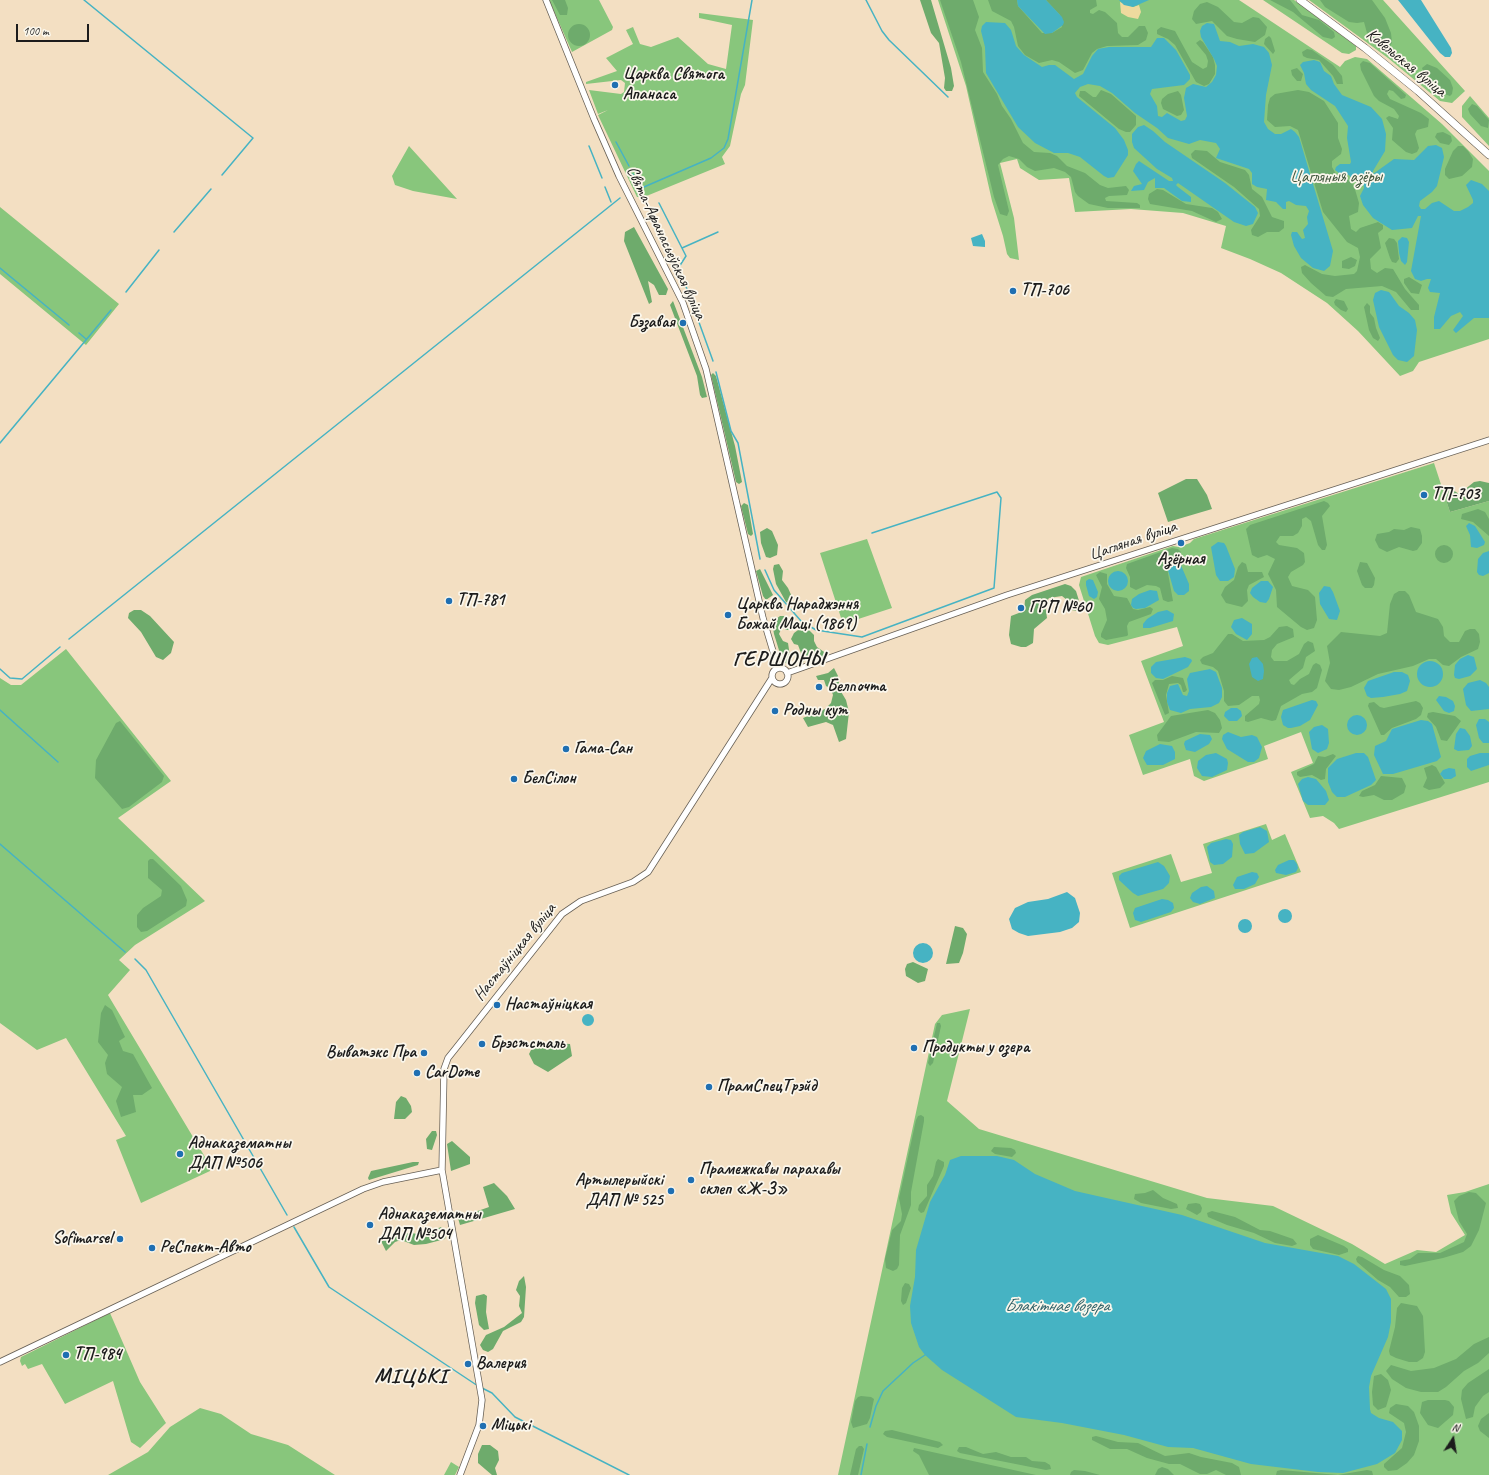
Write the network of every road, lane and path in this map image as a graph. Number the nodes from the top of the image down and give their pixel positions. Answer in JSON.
{"nodes":[{"id":1,"x":546,"y":0,"type":"edge"},
{"id":2,"x":1300,"y":0,"type":"edge"},
{"id":3,"x":1489,"y":155,"type":"edge"},
{"id":4,"x":1489,"y":440,"type":"edge"},
{"id":5,"x":778,"y":668,"type":"junction"},
{"id":6,"x":787,"y":673,"type":"junction"},
{"id":7,"x":772,"y":678,"type":"junction"},
{"id":8,"x":442,"y":1170,"type":"junction"},
{"id":9,"x":0,"y":1362,"type":"edge"},
{"id":10,"x":460,"y":1475,"type":"edge"}],
"edges":[{"from":1,"to":5,"type":"street","name":"Свята-Афанасьеўская вуліца"},
{"from":2,"to":3,"type":"highway","name":"Ковельская вуліца"},
{"from":4,"to":6,"type":"street","name":"Цагляная вуліца"},
{"from":5,"to":6,"type":"street"},
{"from":5,"to":7,"type":"street"},
{"from":6,"to":7,"type":"street"},
{"from":7,"to":8,"type":"street","name":"Настаўніцкая вуліца"},
{"from":8,"to":9,"type":"street"},
{"from":8,"to":10,"type":"street"}]}
